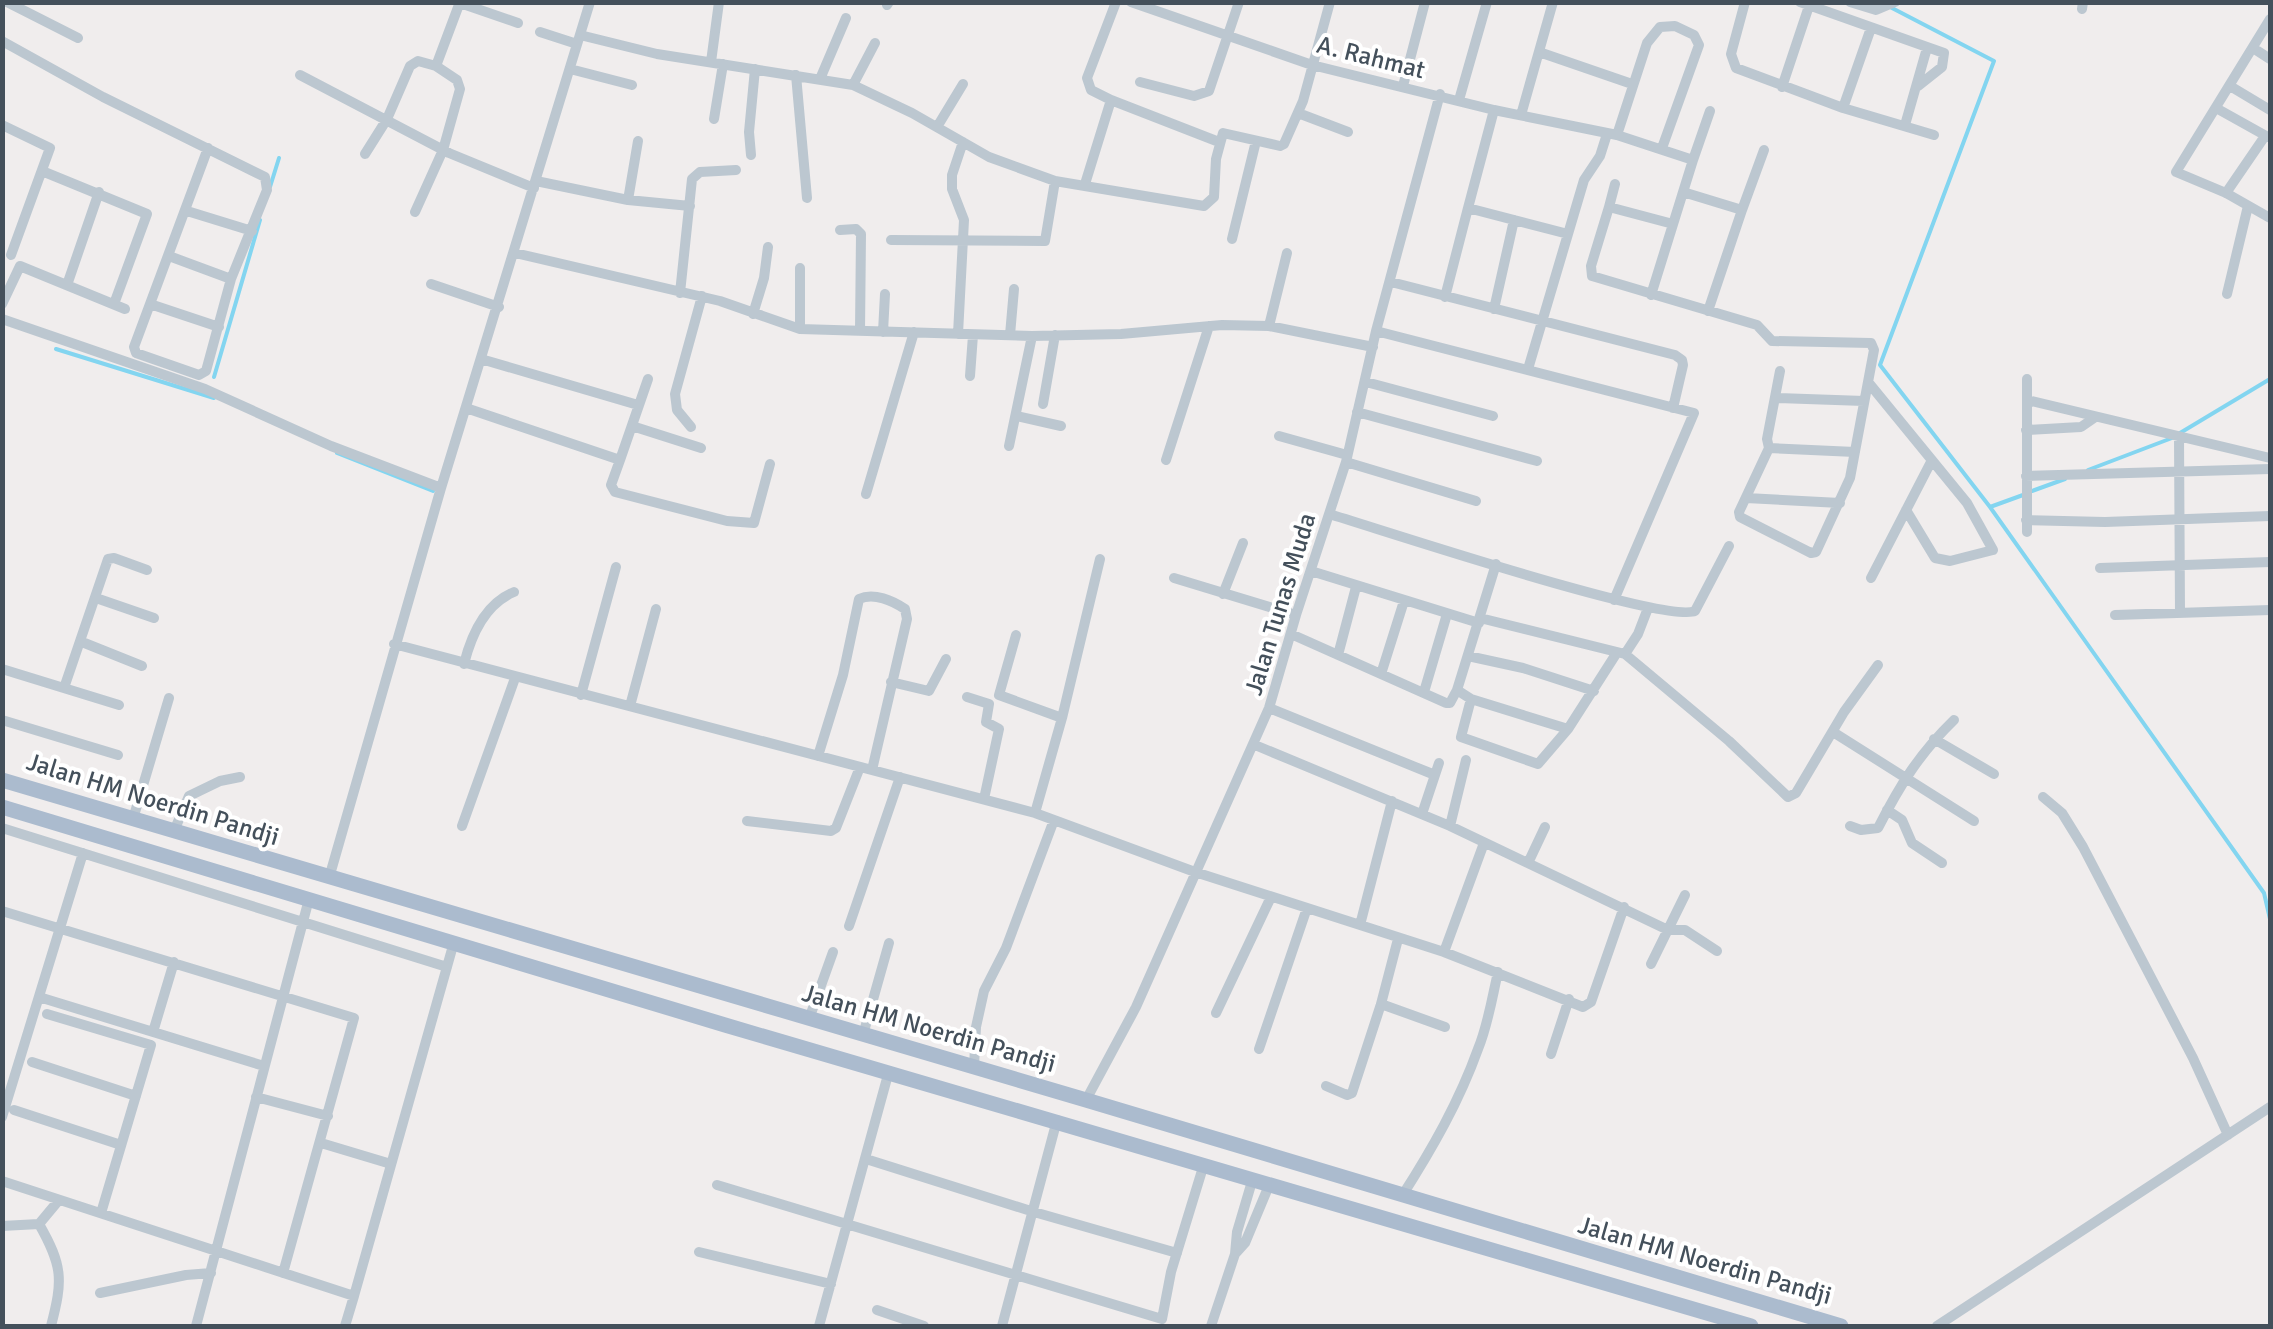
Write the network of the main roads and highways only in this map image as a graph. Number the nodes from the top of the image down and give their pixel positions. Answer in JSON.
{"nodes":[{"id":1,"x":2,"y":780,"type":"edge"},
{"id":2,"x":2,"y":807,"type":"edge"},
{"id":3,"x":463,"y":918,"type":"junction"},
{"id":4,"x":456,"y":943,"type":"junction"},
{"id":5,"x":1751,"y":1326,"type":"edge"},
{"id":6,"x":1841,"y":1326,"type":"edge"}],
"edges":[{"from":1,"to":3,"type":"main road","name":"Jalan HM Noerdin Pandji"},
{"from":2,"to":4,"type":"main road","name":"Jalan HM Noerdin Pandji"},
{"from":3,"to":4,"type":"main road"},
{"from":3,"to":6,"type":"main road","name":"Jalan HM Noerdin Pandji"},
{"from":4,"to":5,"type":"main road","name":"Jalan HM Noerdin Pandji"}]}
